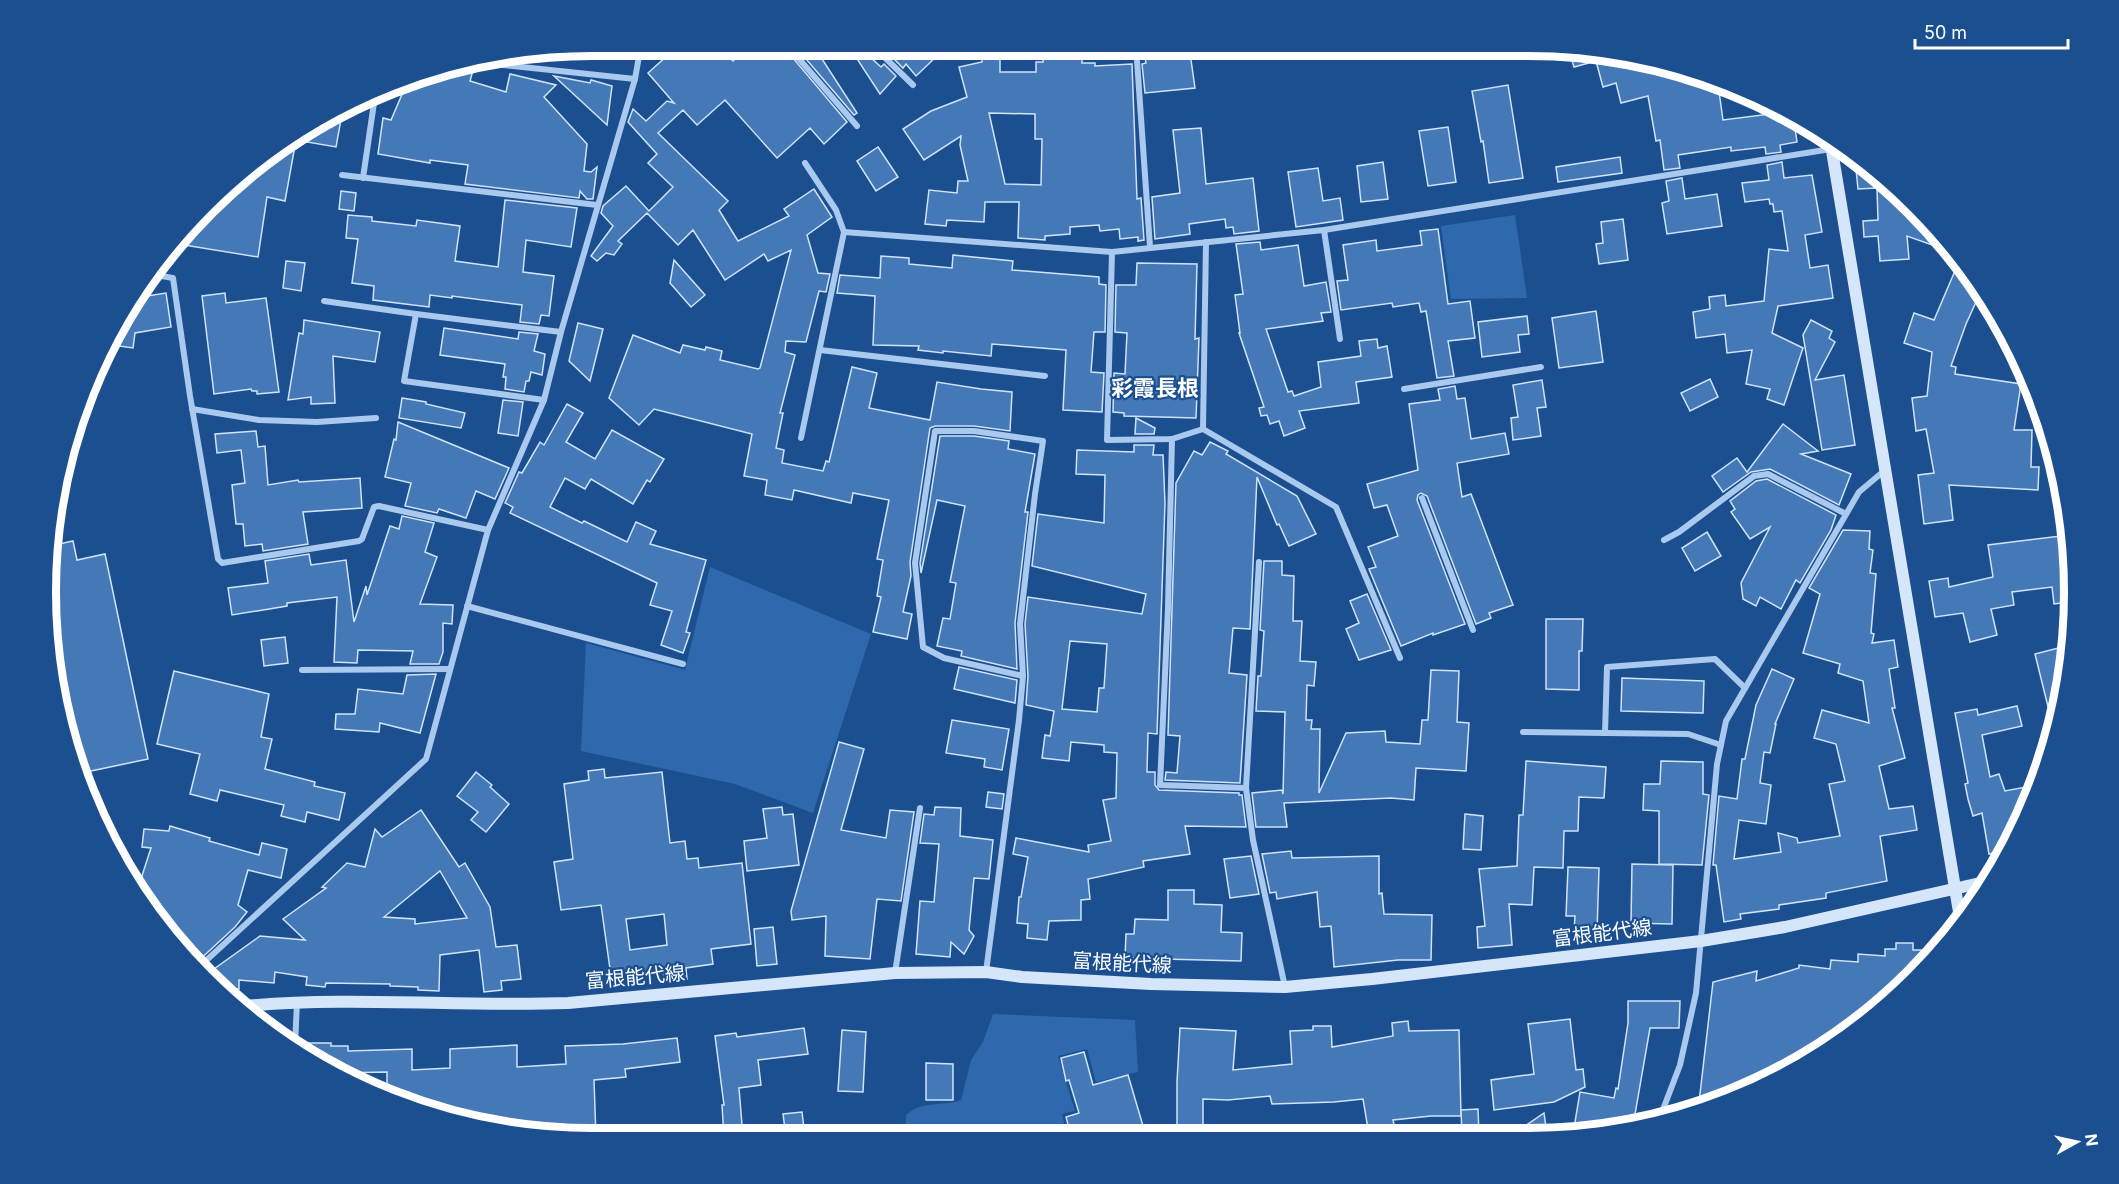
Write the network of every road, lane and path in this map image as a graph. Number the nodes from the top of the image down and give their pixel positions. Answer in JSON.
{"nodes":[{"id":1,"x":639,"y":56,"type":"edge"},
{"id":2,"x":797,"y":56,"type":"edge"},
{"id":3,"x":883,"y":56,"type":"edge"},
{"id":4,"x":1137,"y":56,"type":"edge"},
{"id":5,"x":497,"y":64,"type":"edge"},
{"id":6,"x":635,"y":79,"type":"junction"},
{"id":7,"x":913,"y":86,"type":"dead end"},
{"id":8,"x":374,"y":102,"type":"edge"},
{"id":9,"x":857,"y":126,"type":"dead end"},
{"id":10,"x":1824,"y":145,"type":"edge"},
{"id":11,"x":1832,"y":151,"type":"edge"},
{"id":12,"x":805,"y":164,"type":"dead end"},
{"id":13,"x":342,"y":175,"type":"dead end"},
{"id":14,"x":363,"y":178,"type":"junction"},
{"id":15,"x":597,"y":204,"type":"junction"},
{"id":16,"x":1324,"y":230,"type":"junction"},
{"id":17,"x":844,"y":232,"type":"junction"},
{"id":18,"x":1206,"y":242,"type":"junction"},
{"id":19,"x":1150,"y":247,"type":"junction"},
{"id":20,"x":1112,"y":252,"type":"junction"},
{"id":21,"x":159,"y":276,"type":"edge"},
{"id":22,"x":324,"y":301,"type":"dead end"},
{"id":23,"x":416,"y":314,"type":"junction"},
{"id":24,"x":561,"y":332,"type":"junction"},
{"id":25,"x":1340,"y":339,"type":"dead end"},
{"id":26,"x":820,"y":350,"type":"junction"},
{"id":27,"x":1541,"y":367,"type":"dead end"},
{"id":28,"x":1045,"y":376,"type":"dead end"},
{"id":29,"x":1404,"y":389,"type":"dead end"},
{"id":30,"x":544,"y":400,"type":"junction"},
{"id":31,"x":192,"y":409,"type":"junction"},
{"id":32,"x":376,"y":418,"type":"dead end"},
{"id":33,"x":1203,"y":429,"type":"junction"},
{"id":34,"x":801,"y":438,"type":"dead end"},
{"id":35,"x":1172,"y":439,"type":"junction"},
{"id":36,"x":1885,"y":470,"type":"junction"},
{"id":37,"x":1422,"y":498,"type":"dead end"},
{"id":38,"x":1846,"y":514,"type":"junction"},
{"id":39,"x":488,"y":530,"type":"junction"},
{"id":40,"x":1664,"y":540,"type":"dead end"},
{"id":41,"x":1259,"y":562,"type":"dead end"},
{"id":42,"x":467,"y":606,"type":"junction"},
{"id":43,"x":1473,"y":630,"type":"dead end"},
{"id":44,"x":1400,"y":658,"type":"dead end"},
{"id":45,"x":682,"y":664,"type":"dead end"},
{"id":46,"x":450,"y":669,"type":"junction"},
{"id":47,"x":302,"y":670,"type":"dead end"},
{"id":48,"x":1023,"y":676,"type":"junction"},
{"id":49,"x":1745,"y":688,"type":"junction"},
{"id":50,"x":1523,"y":732,"type":"dead end"},
{"id":51,"x":1605,"y":733,"type":"junction"},
{"id":52,"x":1721,"y":745,"type":"junction"},
{"id":53,"x":1246,"y":788,"type":"junction"},
{"id":54,"x":920,"y":808,"type":"dead end"},
{"id":55,"x":1977,"y":883,"type":"edge"},
{"id":56,"x":1955,"y":889,"type":"junction"},
{"id":57,"x":1959,"y":911,"type":"edge"},
{"id":58,"x":1701,"y":940,"type":"junction"},
{"id":59,"x":205,"y":963,"type":"edge"},
{"id":60,"x":986,"y":972,"type":"junction"},
{"id":61,"x":895,"y":973,"type":"junction"},
{"id":62,"x":1285,"y":987,"type":"junction"},
{"id":63,"x":297,"y":1001,"type":"junction"},
{"id":64,"x":250,"y":1005,"type":"edge"},
{"id":65,"x":295,"y":1039,"type":"edge"},
{"id":66,"x":1663,"y":1111,"type":"edge"}],
"edges":[{"from":1,"to":6,"type":"street"},
{"from":2,"to":9,"type":"street"},
{"from":3,"to":7,"type":"street"},
{"from":4,"to":19,"type":"street"},
{"from":5,"to":6,"type":"street"},
{"from":6,"to":15,"type":"street"},
{"from":8,"to":14,"type":"street"},
{"from":10,"to":16,"type":"street"},
{"from":11,"to":36,"type":"main road"},
{"from":12,"to":17,"type":"street"},
{"from":13,"to":14,"type":"street"},
{"from":14,"to":15,"type":"street"},
{"from":15,"to":24,"type":"street"},
{"from":16,"to":18,"type":"street"},
{"from":16,"to":25,"type":"street"},
{"from":17,"to":20,"type":"street"},
{"from":17,"to":26,"type":"street"},
{"from":18,"to":19,"type":"street"},
{"from":18,"to":33,"type":"street"},
{"from":19,"to":20,"type":"street"},
{"from":20,"to":35,"type":"street"},
{"from":21,"to":31,"type":"street"},
{"from":22,"to":23,"type":"street"},
{"from":23,"to":24,"type":"street"},
{"from":23,"to":30,"type":"street"},
{"from":24,"to":30,"type":"street"},
{"from":26,"to":28,"type":"street"},
{"from":26,"to":34,"type":"street"},
{"from":27,"to":29,"type":"street"},
{"from":30,"to":39,"type":"street"},
{"from":31,"to":32,"type":"street"},
{"from":31,"to":39,"type":"street"},
{"from":33,"to":35,"type":"street"},
{"from":33,"to":44,"type":"street"},
{"from":35,"to":53,"type":"street"},
{"from":36,"to":38,"type":"street"},
{"from":36,"to":56,"type":"main road"},
{"from":37,"to":43,"type":"street"},
{"from":38,"to":40,"type":"street"},
{"from":38,"to":49,"type":"street"},
{"from":39,"to":42,"type":"street"},
{"from":41,"to":53,"type":"street"},
{"from":42,"to":45,"type":"street"},
{"from":42,"to":46,"type":"street"},
{"from":46,"to":47,"type":"street"},
{"from":46,"to":59,"type":"street"},
{"from":48,"to":48,"type":"street"},
{"from":48,"to":60,"type":"street"},
{"from":49,"to":51,"type":"street"},
{"from":49,"to":52,"type":"street"},
{"from":50,"to":51,"type":"street"},
{"from":51,"to":52,"type":"street"},
{"from":52,"to":58,"type":"street"},
{"from":53,"to":62,"type":"street"},
{"from":54,"to":61,"type":"street"},
{"from":55,"to":56,"type":"main road","name":"富根能代線"},
{"from":56,"to":57,"type":"main road"},
{"from":56,"to":58,"type":"main road","name":"富根能代線"},
{"from":58,"to":62,"type":"main road","name":"富根能代線"},
{"from":58,"to":66,"type":"street"},
{"from":60,"to":61,"type":"main road","name":"富根能代線"},
{"from":60,"to":62,"type":"main road","name":"富根能代線"},
{"from":61,"to":63,"type":"main road","name":"富根能代線"},
{"from":63,"to":64,"type":"main road","name":"富根能代線"},
{"from":63,"to":65,"type":"street"}]}
